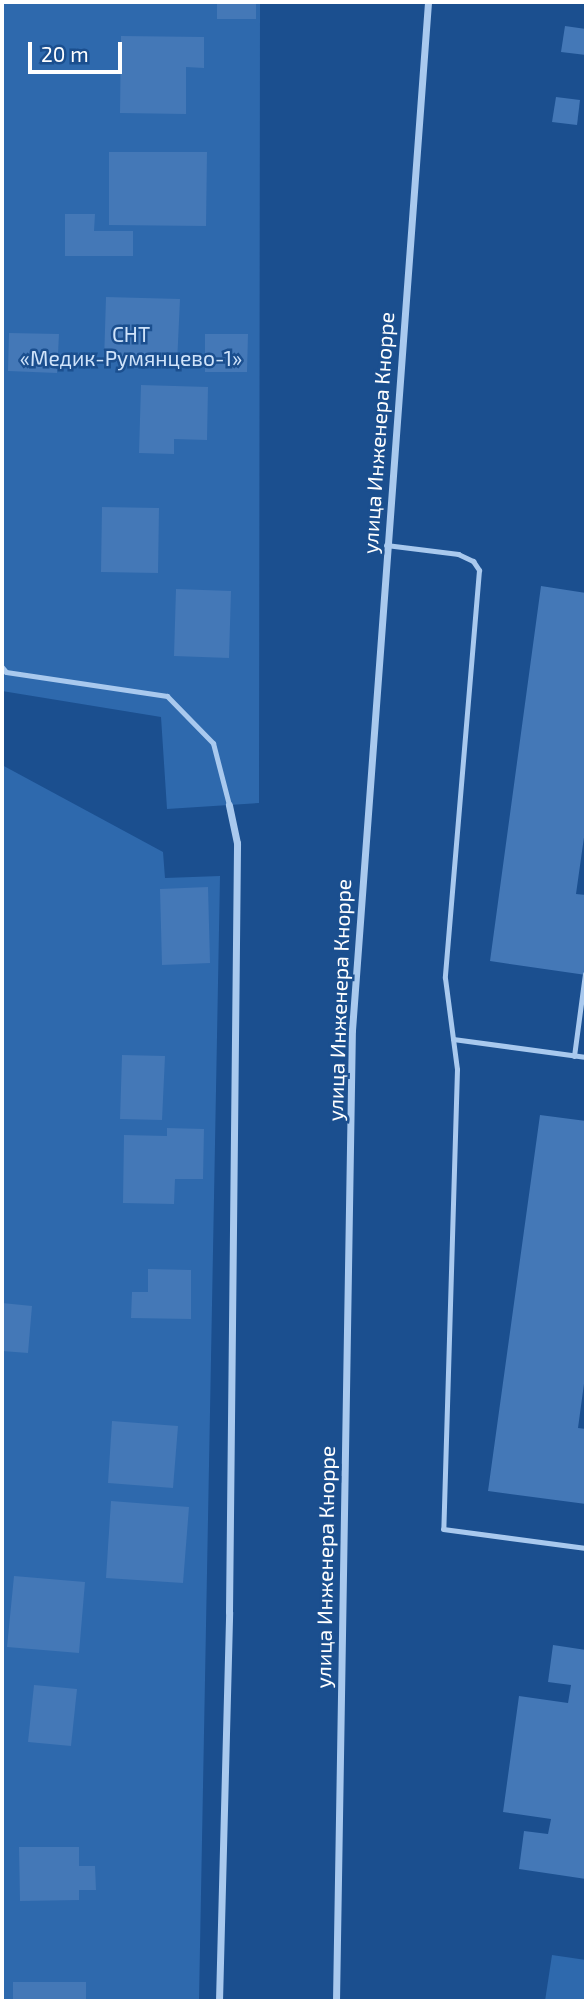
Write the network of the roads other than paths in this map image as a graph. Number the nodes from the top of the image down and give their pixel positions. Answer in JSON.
{"nodes":[{"id":1,"x":428,"y":2,"type":"edge"},
{"id":2,"x":386,"y":545,"type":"junction"},
{"id":3,"x":2,"y":667,"type":"edge"},
{"id":4,"x":229,"y":806,"type":"joint"},
{"id":5,"x":585,"y":974,"type":"edge"},
{"id":6,"x":453,"y":1039,"type":"junction"},
{"id":7,"x":574,"y":1056,"type":"junction"},
{"id":8,"x":586,"y":1057,"type":"edge"},
{"id":9,"x":586,"y":1548,"type":"edge"},
{"id":10,"x":219,"y":2001,"type":"edge"},
{"id":11,"x":336,"y":2001,"type":"edge"}],
"edges":[{"from":1,"to":2,"type":"street","name":"улица Инженера Кнорре"},
{"from":2,"to":6,"type":"lane"},
{"from":2,"to":11,"type":"street","name":"улица Инженера Кнорре"},
{"from":3,"to":4,"type":"lane"},
{"from":4,"to":10,"type":"street"},
{"from":5,"to":7,"type":"lane"},
{"from":6,"to":7,"type":"lane"},
{"from":6,"to":9,"type":"lane"},
{"from":7,"to":8,"type":"lane"}]}
